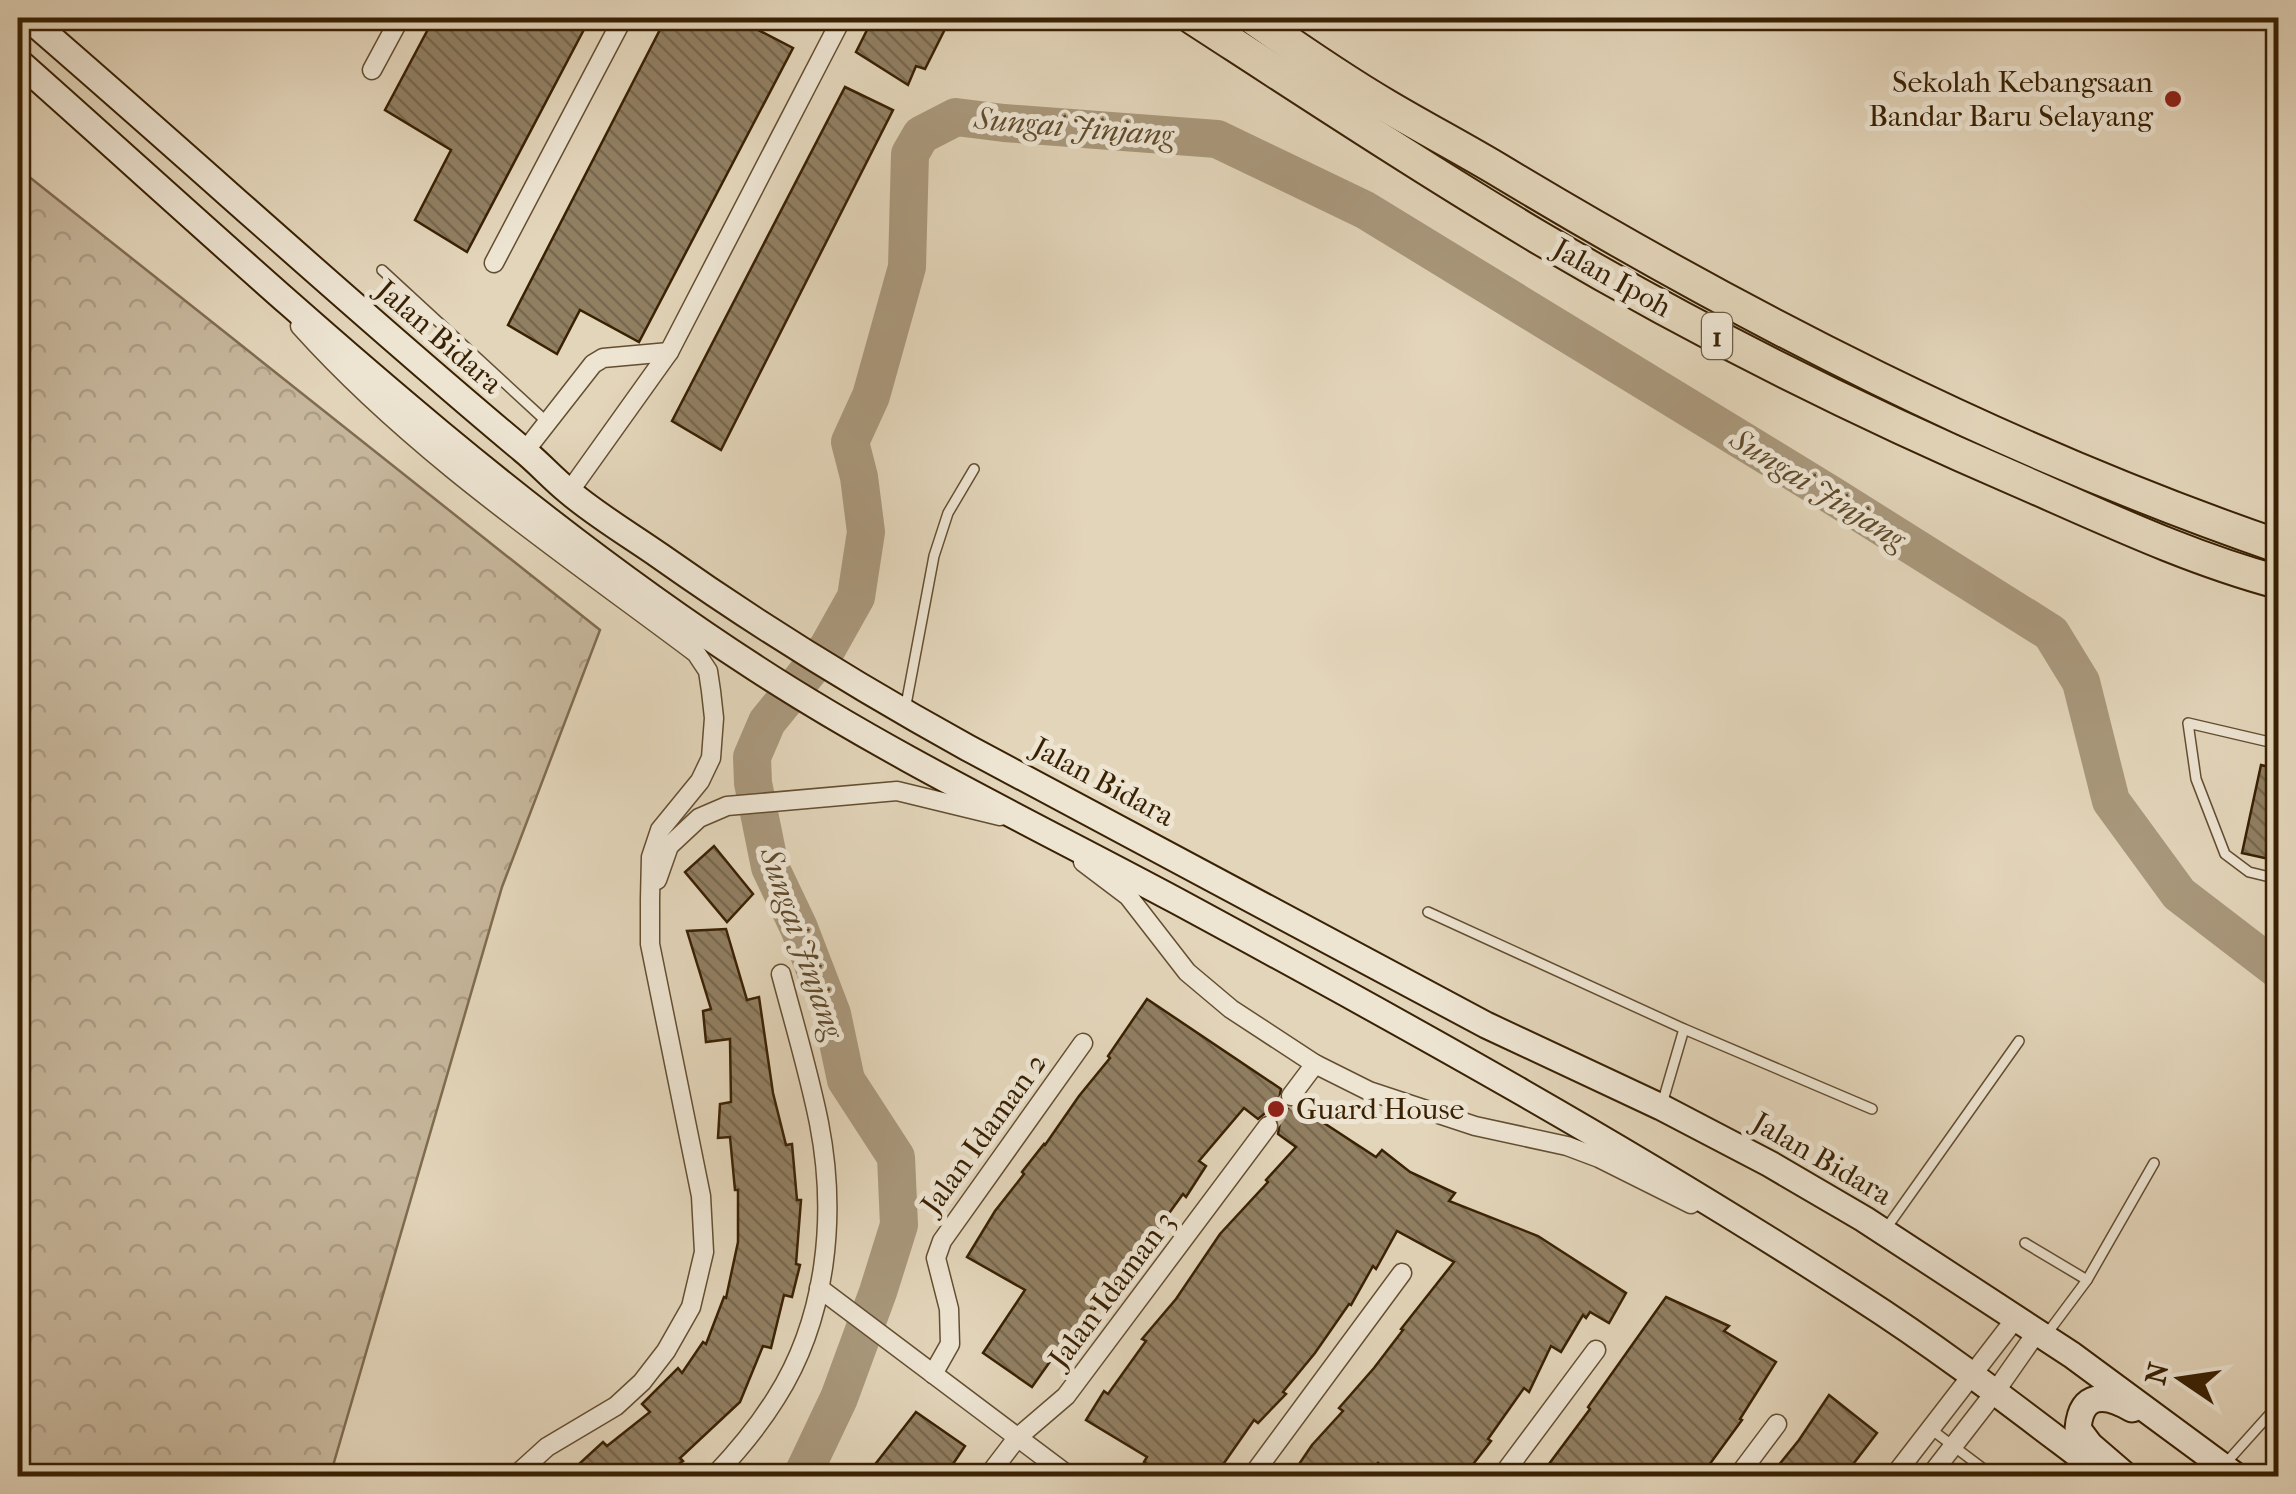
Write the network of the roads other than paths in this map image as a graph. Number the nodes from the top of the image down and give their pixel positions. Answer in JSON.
{"nodes":[{"id":1,"x":28,"y":18,"type":"edge"},
{"id":2,"x":400,"y":18,"type":"edge"},
{"id":3,"x":623,"y":18,"type":"edge"},
{"id":4,"x":842,"y":18,"type":"edge"},
{"id":5,"x":1192,"y":18,"type":"edge"},
{"id":6,"x":1253,"y":18,"type":"edge"},
{"id":7,"x":18,"y":62,"type":"edge"},
{"id":8,"x":372,"y":70,"type":"dead end"},
{"id":9,"x":243,"y":262,"type":"junction"},
{"id":10,"x":494,"y":263,"type":"dead end"},
{"id":11,"x":382,"y":270,"type":"dead end"},
{"id":12,"x":669,"y":352,"type":"junction"},
{"id":13,"x":547,"y":422,"type":"junction"},
{"id":14,"x":524,"y":451,"type":"junction"},
{"id":15,"x":974,"y":469,"type":"dead end"},
{"id":16,"x":569,"y":492,"type":"junction"},
{"id":17,"x":2278,"y":546,"type":"edge"},
{"id":18,"x":2278,"y":582,"type":"edge"},
{"id":19,"x":714,"y":640,"type":"junction"},
{"id":20,"x":904,"y":712,"type":"junction"},
{"id":21,"x":2278,"y":744,"type":"edge"},
{"id":22,"x":1022,"y":821,"type":"junction"},
{"id":23,"x":2278,"y":879,"type":"edge"},
{"id":24,"x":650,"y":899,"type":"junction"},
{"id":25,"x":1428,"y":912,"type":"dead end"},
{"id":26,"x":781,"y":974,"type":"dead end"},
{"id":27,"x":1684,"y":1029,"type":"junction"},
{"id":28,"x":2018,"y":1041,"type":"dead end"},
{"id":29,"x":1083,"y":1043,"type":"dead end"},
{"id":30,"x":1315,"y":1064,"type":"junction"},
{"id":31,"x":1290,"y":1096,"type":"tunnel mouth"},
{"id":32,"x":1661,"y":1107,"type":"junction"},
{"id":33,"x":1872,"y":1109,"type":"dead end"},
{"id":34,"x":1268,"y":1126,"type":"tunnel mouth"},
{"id":35,"x":2154,"y":1163,"type":"dead end"},
{"id":36,"x":1884,"y":1232,"type":"junction"},
{"id":37,"x":2025,"y":1243,"type":"dead end"},
{"id":38,"x":1794,"y":1256,"type":"junction"},
{"id":39,"x":1402,"y":1273,"type":"dead end"},
{"id":40,"x":2087,"y":1280,"type":"junction"},
{"id":41,"x":819,"y":1288,"type":"junction"},
{"id":42,"x":2032,"y":1329,"type":"junction"},
{"id":43,"x":1596,"y":1350,"type":"dead end"},
{"id":44,"x":933,"y":1374,"type":"junction"},
{"id":45,"x":1973,"y":1376,"type":"junction"},
{"id":46,"x":1996,"y":1392,"type":"junction"},
{"id":47,"x":2278,"y":1406,"type":"edge"},
{"id":48,"x":1777,"y":1424,"type":"dead end"},
{"id":49,"x":1932,"y":1430,"type":"junction"},
{"id":50,"x":1017,"y":1438,"type":"junction"},
{"id":51,"x":1954,"y":1446,"type":"junction"},
{"id":52,"x":2224,"y":1467,"type":"edge"},
{"id":53,"x":515,"y":1476,"type":"edge"},
{"id":54,"x":714,"y":1476,"type":"edge"},
{"id":55,"x":988,"y":1476,"type":"edge"},
{"id":56,"x":1070,"y":1476,"type":"edge"},
{"id":57,"x":1252,"y":1476,"type":"edge"},
{"id":58,"x":1502,"y":1476,"type":"edge"},
{"id":59,"x":1738,"y":1476,"type":"edge"},
{"id":60,"x":1894,"y":1476,"type":"edge"},
{"id":61,"x":1930,"y":1476,"type":"edge"},
{"id":62,"x":1993,"y":1476,"type":"edge"},
{"id":63,"x":2106,"y":1476,"type":"edge"},
{"id":64,"x":2126,"y":1476,"type":"edge"}],
"edges":[{"from":1,"to":14,"type":"main road","name":"Jalan Bidara"},
{"from":2,"to":8,"type":"street"},
{"from":3,"to":10,"type":"street"},
{"from":4,"to":12,"type":"street"},
{"from":5,"to":18,"type":"highway","name":"Jalan Ipoh","number":"1"},
{"from":6,"to":17,"type":"highway","name":"Jalan Ipoh","number":"1"},
{"from":7,"to":9,"type":"main road"},
{"from":9,"to":19,"type":"main road"},
{"from":9,"to":24,"type":"street"},
{"from":11,"to":13,"type":"lane"},
{"from":12,"to":13,"type":"street"},
{"from":12,"to":16,"type":"street"},
{"from":13,"to":14,"type":"street"},
{"from":14,"to":16,"type":"main road","name":"Jalan Bidara"},
{"from":14,"to":19,"type":"main road"},
{"from":15,"to":20,"type":"lane"},
{"from":16,"to":20,"type":"main road","name":"Jalan Bidara"},
{"from":19,"to":22,"type":"main road"},
{"from":20,"to":32,"type":"main road","name":"Jalan Bidara"},
{"from":21,"to":23,"type":"lane"},
{"from":22,"to":24,"type":"street"},
{"from":22,"to":30,"type":"street"},
{"from":22,"to":38,"type":"main road"},
{"from":24,"to":53,"type":"street"},
{"from":25,"to":27,"type":"lane"},
{"from":26,"to":41,"type":"street"},
{"from":27,"to":32,"type":"lane"},
{"from":27,"to":33,"type":"lane"},
{"from":28,"to":36,"type":"lane"},
{"from":29,"to":44,"type":"street","name":"Jalan Idaman 2"},
{"from":30,"to":31,"type":"street"},
{"from":30,"to":38,"type":"street"},
{"from":32,"to":36,"type":"main road","name":"Jalan Bidara"},
{"from":34,"to":50,"type":"street","name":"Jalan Idaman 3"},
{"from":35,"to":40,"type":"lane"},
{"from":36,"to":42,"type":"main road","name":"Jalan Bidara"},
{"from":37,"to":40,"type":"lane"},
{"from":38,"to":45,"type":"main road"},
{"from":39,"to":57,"type":"street"},
{"from":40,"to":42,"type":"lane"},
{"from":41,"to":44,"type":"street"},
{"from":41,"to":54,"type":"street"},
{"from":42,"to":45,"type":"street"},
{"from":42,"to":46,"type":"street"},
{"from":42,"to":52,"type":"main road","name":"Jalan Bidara"},
{"from":43,"to":58,"type":"street"},
{"from":44,"to":50,"type":"street"},
{"from":45,"to":46,"type":"main road"},
{"from":45,"to":49,"type":"street"},
{"from":46,"to":51,"type":"street"},
{"from":46,"to":63,"type":"main road"},
{"from":47,"to":52,"type":"lane"},
{"from":48,"to":59,"type":"street"},
{"from":49,"to":51,"type":"lane"},
{"from":49,"to":60,"type":"street"},
{"from":50,"to":55,"type":"street","name":"Jalan Idaman 3"},
{"from":50,"to":56,"type":"street"},
{"from":51,"to":61,"type":"street"},
{"from":51,"to":62,"type":"lane"},
{"from":52,"to":64,"type":"main road"}]}
